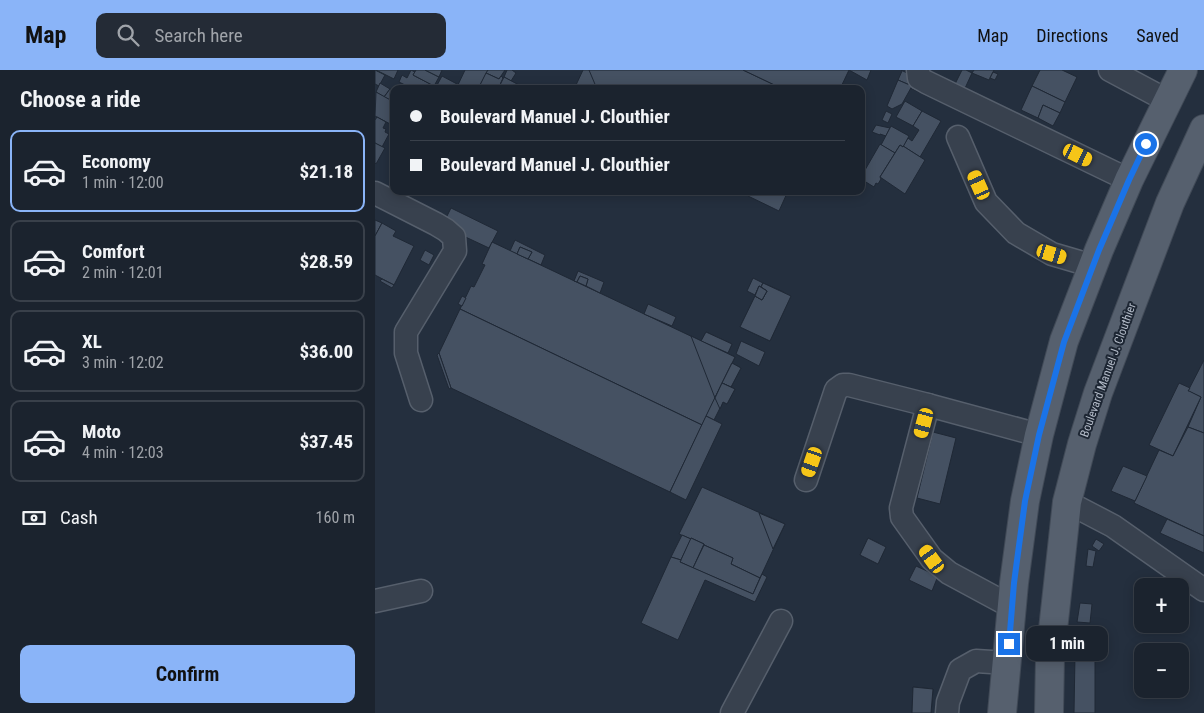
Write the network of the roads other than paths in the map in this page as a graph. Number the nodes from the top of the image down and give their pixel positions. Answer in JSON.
{"nodes":[{"id":1,"x":918,"y":70,"type":"edge"},
{"id":2,"x":1110,"y":70,"type":"edge"},
{"id":3,"x":1183,"y":70,"type":"edge"},
{"id":4,"x":1168,"y":101,"type":"junction"},
{"id":5,"x":1204,"y":129,"type":"edge"},
{"id":6,"x":957,"y":136,"type":"dead end"},
{"id":7,"x":1129,"y":180,"type":"junction"},
{"id":8,"x":375,"y":193,"type":"edge"},
{"id":9,"x":1093,"y":266,"type":"junction"},
{"id":10,"x":421,"y":400,"type":"dead end"},
{"id":11,"x":929,"y":405,"type":"junction"},
{"id":12,"x":1039,"y":435,"type":"junction"},
{"id":13,"x":806,"y":480,"type":"dead end"},
{"id":14,"x":1067,"y":502,"type":"junction"},
{"id":15,"x":1204,"y":590,"type":"edge"},
{"id":16,"x":421,"y":591,"type":"dead end"},
{"id":17,"x":375,"y":601,"type":"edge"},
{"id":18,"x":1012,"y":607,"type":"junction"},
{"id":19,"x":781,"y":621,"type":"dead end"},
{"id":20,"x":1007,"y":663,"type":"junction"},
{"id":21,"x":732,"y":713,"type":"edge"},
{"id":22,"x":947,"y":713,"type":"edge"},
{"id":23,"x":1002,"y":713,"type":"edge"},
{"id":24,"x":1049,"y":713,"type":"edge"}],
"edges":[{"from":1,"to":7,"type":"street"},
{"from":2,"to":4,"type":"street"},
{"from":3,"to":4,"type":"main road"},
{"from":4,"to":7,"type":"main road"},
{"from":5,"to":14,"type":"main road","name":"Boulevard Manuel J. Clouthier"},
{"from":6,"to":9,"type":"street"},
{"from":7,"to":9,"type":"main road"},
{"from":8,"to":10,"type":"street"},
{"from":9,"to":12,"type":"main road"},
{"from":11,"to":12,"type":"street"},
{"from":11,"to":13,"type":"street"},
{"from":11,"to":18,"type":"street"},
{"from":12,"to":18,"type":"main road"},
{"from":14,"to":15,"type":"street"},
{"from":14,"to":24,"type":"main road","name":"Boulevard Manuel J. Clouthier"},
{"from":16,"to":17,"type":"street"},
{"from":18,"to":20,"type":"main road"},
{"from":19,"to":21,"type":"street"},
{"from":20,"to":22,"type":"street"},
{"from":20,"to":23,"type":"main road"}]}
